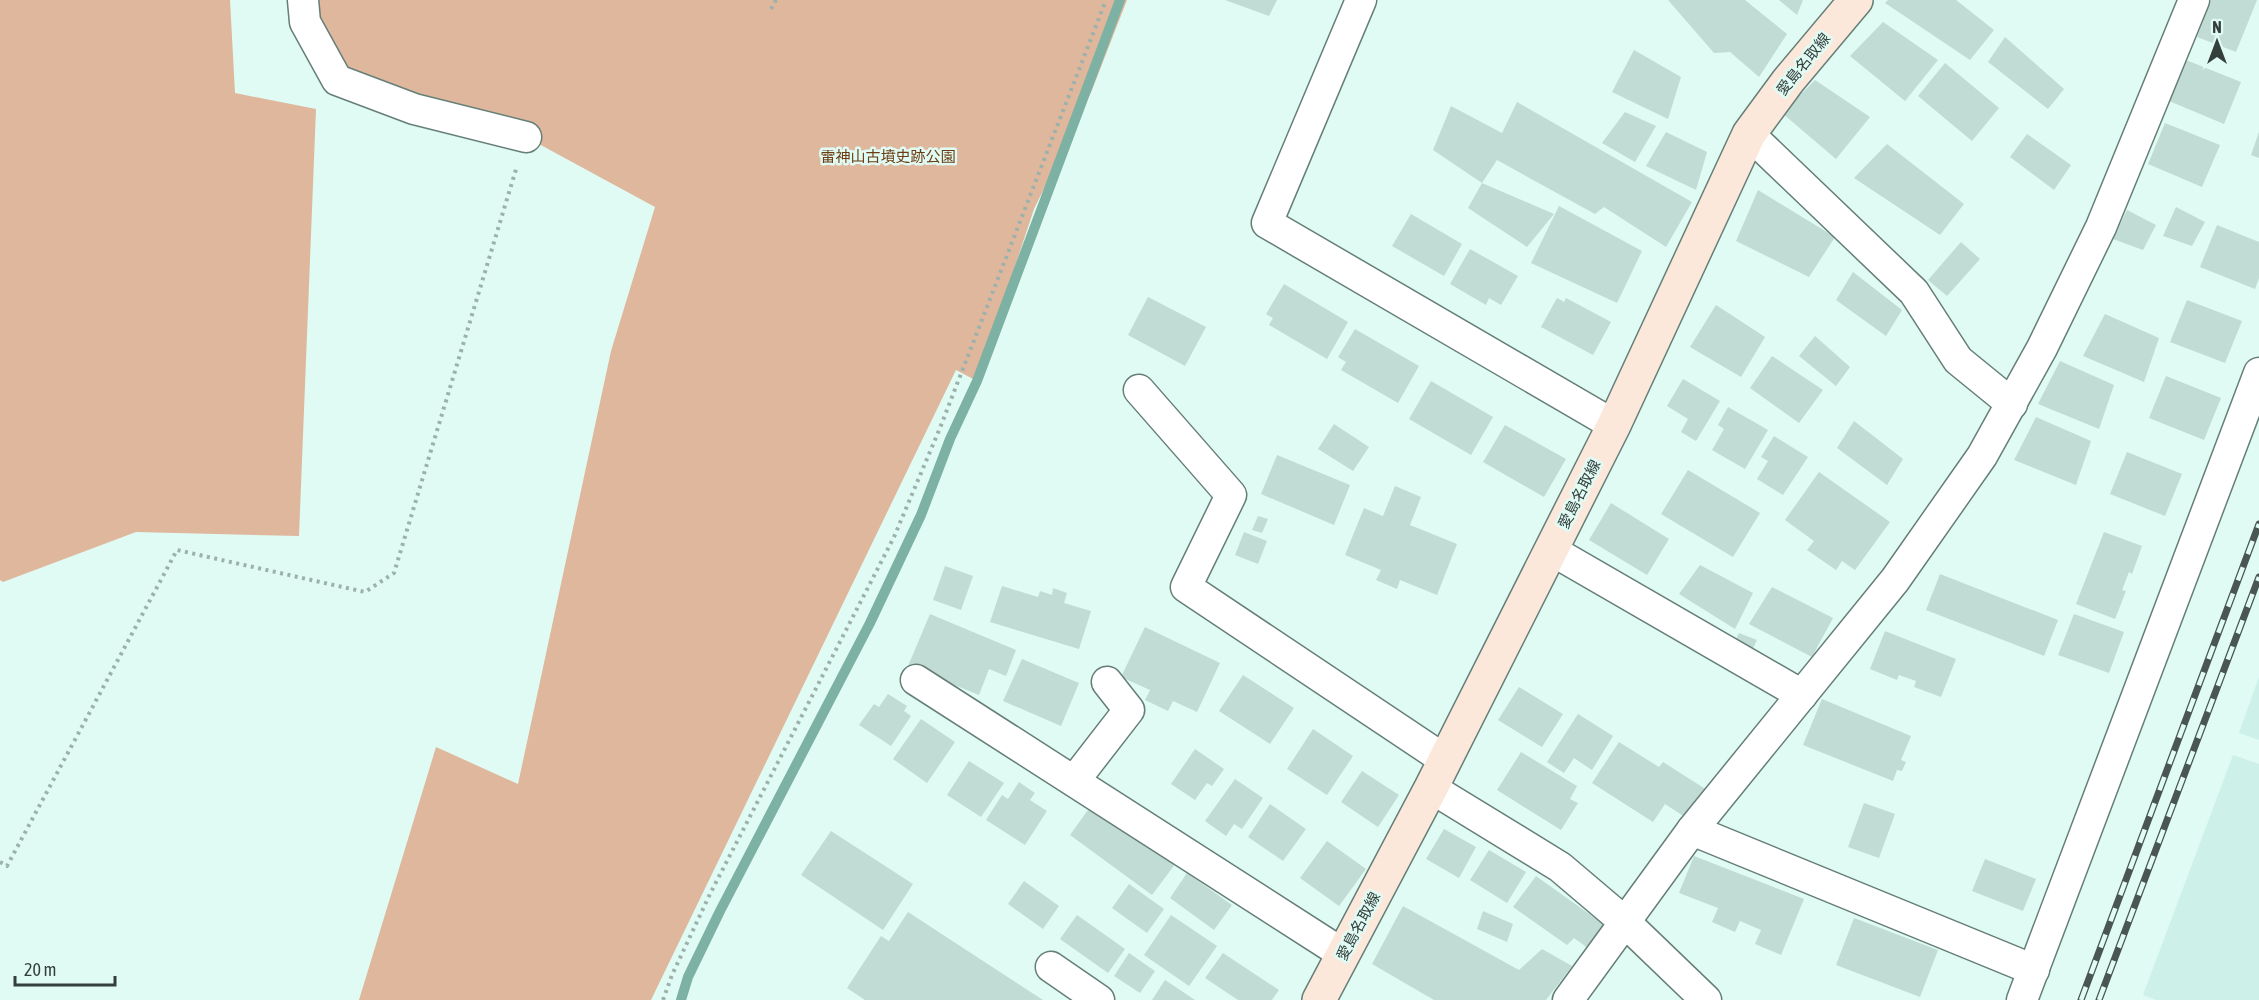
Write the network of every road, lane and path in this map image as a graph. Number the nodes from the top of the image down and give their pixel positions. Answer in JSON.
{"nodes":[{"id":1,"x":303,"y":0,"type":"edge"},
{"id":2,"x":776,"y":0,"type":"edge"},
{"id":3,"x":1106,"y":0,"type":"edge"},
{"id":4,"x":1361,"y":0,"type":"edge"},
{"id":5,"x":1856,"y":0,"type":"edge"},
{"id":6,"x":2194,"y":0,"type":"edge"},
{"id":7,"x":771,"y":9,"type":"dead end"},
{"id":8,"x":1749,"y":134,"type":"junction"},
{"id":9,"x":526,"y":137,"type":"joint"},
{"id":10,"x":2259,"y":373,"type":"edge"},
{"id":11,"x":1139,"y":390,"type":"dead end"},
{"id":12,"x":2012,"y":404,"type":"junction"},
{"id":13,"x":1614,"y":425,"type":"junction"},
{"id":14,"x":1551,"y":550,"type":"junction"},
{"id":15,"x":916,"y":680,"type":"dead end"},
{"id":16,"x":1107,"y":682,"type":"dead end"},
{"id":17,"x":1802,"y":695,"type":"junction"},
{"id":18,"x":1438,"y":774,"type":"junction"},
{"id":19,"x":1074,"y":781,"type":"junction"},
{"id":20,"x":1692,"y":830,"type":"junction"},
{"id":21,"x":0,"y":862,"type":"edge"},
{"id":22,"x":1626,"y":923,"type":"junction"},
{"id":23,"x":1343,"y":954,"type":"junction"},
{"id":24,"x":1051,"y":967,"type":"dead end"},
{"id":25,"x":2034,"y":970,"type":"junction"},
{"id":26,"x":663,"y":1000,"type":"edge"},
{"id":27,"x":1099,"y":1000,"type":"edge"},
{"id":28,"x":1319,"y":1000,"type":"edge"},
{"id":29,"x":1569,"y":1000,"type":"edge"},
{"id":30,"x":1706,"y":1000,"type":"edge"},
{"id":31,"x":2022,"y":1000,"type":"edge"}],
"edges":[{"from":1,"to":9,"type":"street"},
{"from":2,"to":7,"type":"path"},
{"from":3,"to":26,"type":"path"},
{"from":4,"to":13,"type":"street"},
{"from":5,"to":8,"type":"main road","name":"愛島名取線"},
{"from":6,"to":12,"type":"street"},
{"from":8,"to":12,"type":"street"},
{"from":8,"to":13,"type":"main road","name":"愛島名取線"},
{"from":9,"to":21,"type":"path"},
{"from":10,"to":25,"type":"street"},
{"from":11,"to":18,"type":"street"},
{"from":12,"to":17,"type":"street"},
{"from":13,"to":14,"type":"main road","name":"愛島名取線"},
{"from":14,"to":17,"type":"street"},
{"from":14,"to":18,"type":"main road","name":"愛島名取線"},
{"from":15,"to":19,"type":"street"},
{"from":16,"to":19,"type":"street"},
{"from":17,"to":20,"type":"street"},
{"from":18,"to":22,"type":"street"},
{"from":18,"to":23,"type":"main road","name":"愛島名取線"},
{"from":19,"to":23,"type":"street"},
{"from":20,"to":22,"type":"street"},
{"from":20,"to":25,"type":"street"},
{"from":22,"to":29,"type":"street"},
{"from":22,"to":30,"type":"street"},
{"from":23,"to":28,"type":"main road","name":"愛島名取線"},
{"from":24,"to":27,"type":"street"},
{"from":25,"to":31,"type":"street"}]}
